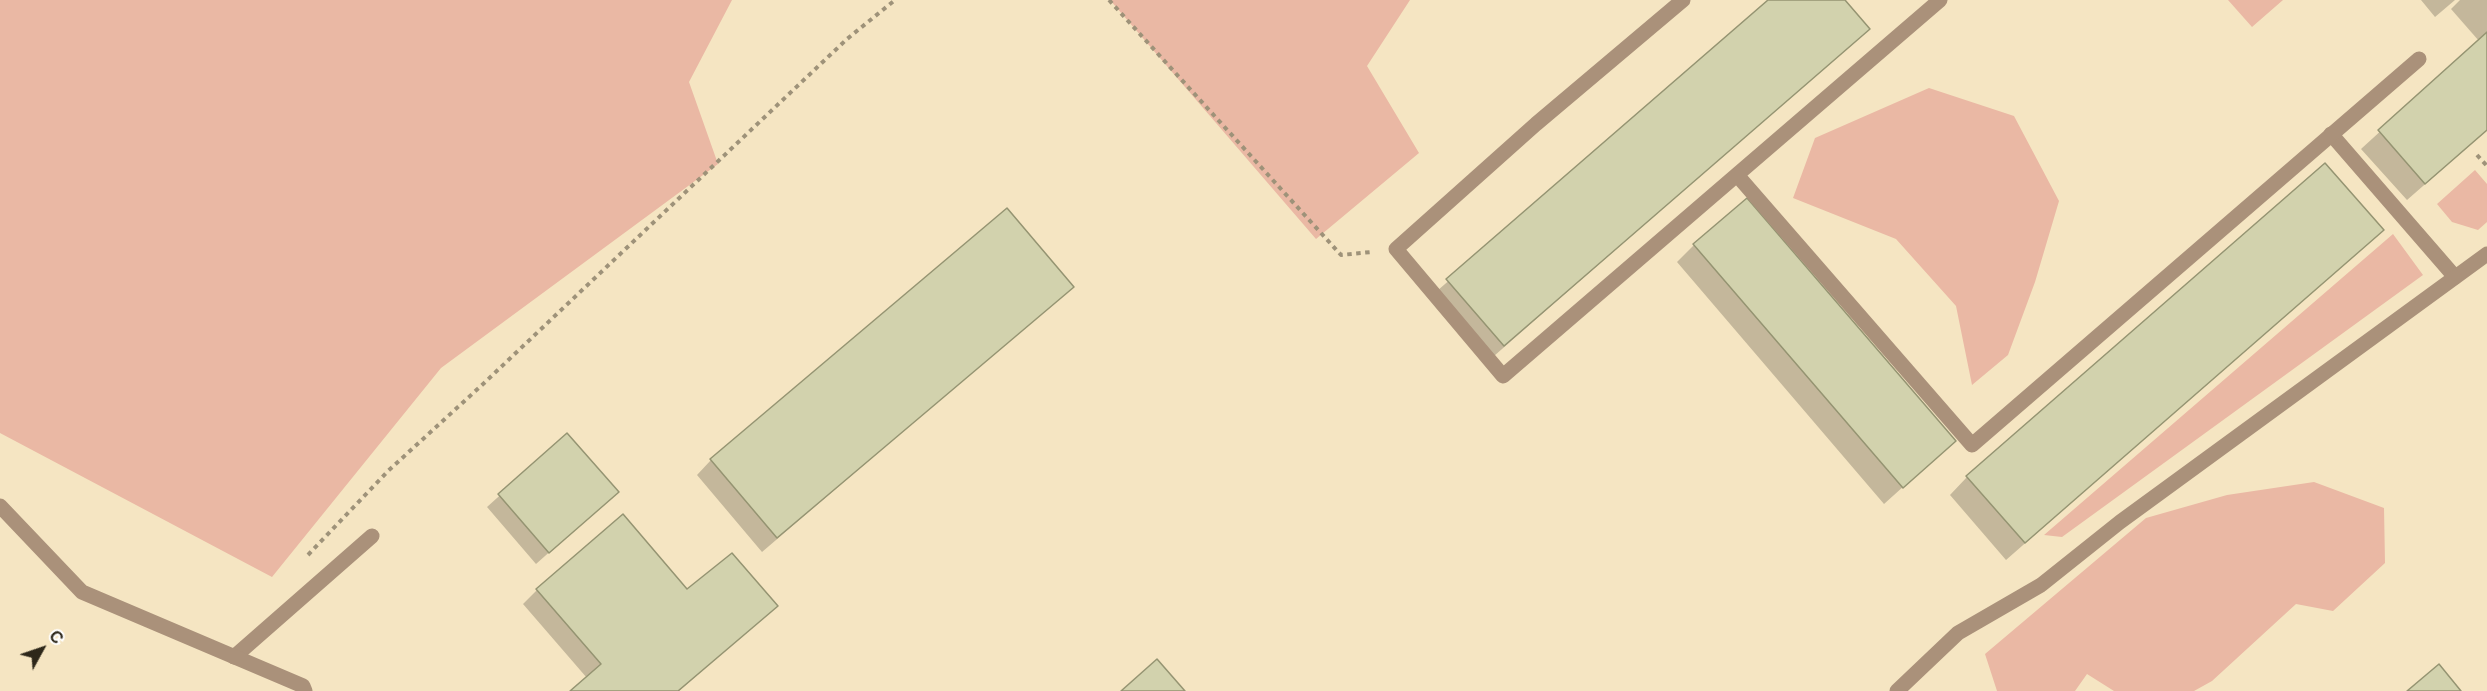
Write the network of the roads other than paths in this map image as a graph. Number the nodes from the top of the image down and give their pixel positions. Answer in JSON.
{"nodes":[{"id":1,"x":1683,"y":0,"type":"edge"},
{"id":2,"x":1940,"y":0,"type":"edge"},
{"id":3,"x":2419,"y":59,"type":"dead end"},
{"id":4,"x":2331,"y":134,"type":"junction"},
{"id":5,"x":1737,"y":175,"type":"junction"},
{"id":6,"x":2487,"y":254,"type":"edge"},
{"id":7,"x":2455,"y":278,"type":"junction"},
{"id":8,"x":0,"y":506,"type":"edge"},
{"id":9,"x":372,"y":536,"type":"dead end"},
{"id":10,"x":234,"y":657,"type":"junction"},
{"id":11,"x":305,"y":691,"type":"edge"},
{"id":12,"x":1897,"y":691,"type":"edge"}],
"edges":[{"from":1,"to":5,"type":"street"},
{"from":2,"to":5,"type":"street"},
{"from":3,"to":4,"type":"street"},
{"from":4,"to":5,"type":"street"},
{"from":4,"to":7,"type":"street"},
{"from":6,"to":7,"type":"street"},
{"from":7,"to":12,"type":"street"},
{"from":8,"to":10,"type":"street"},
{"from":9,"to":10,"type":"street"},
{"from":10,"to":11,"type":"street"}]}
